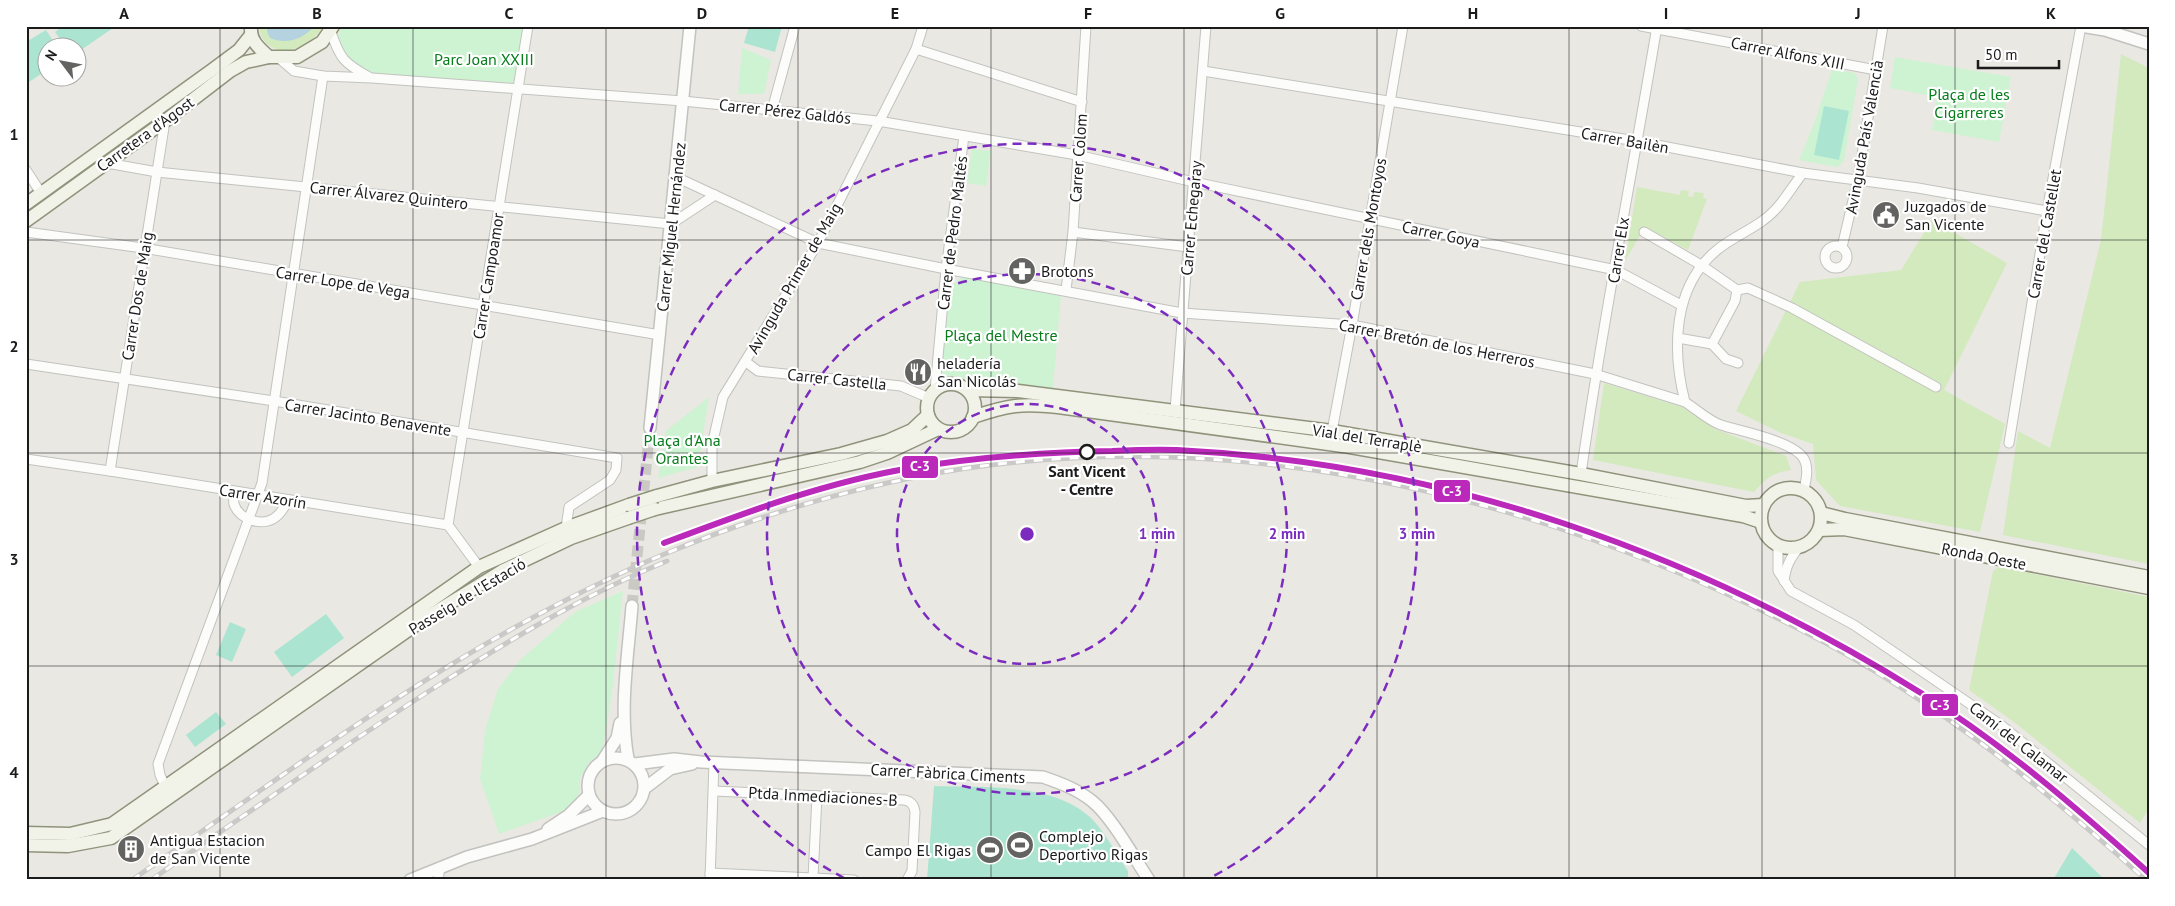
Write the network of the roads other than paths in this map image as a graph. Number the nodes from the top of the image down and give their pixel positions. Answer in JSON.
{"nodes":[{"id":1,"x":528,"y":26,"type":"edge"},
{"id":2,"x":690,"y":26,"type":"edge"},
{"id":3,"x":796,"y":26,"type":"edge"},
{"id":4,"x":923,"y":26,"type":"edge"},
{"id":5,"x":1086,"y":26,"type":"edge"},
{"id":6,"x":1206,"y":26,"type":"edge"},
{"id":7,"x":1404,"y":26,"type":"edge"},
{"id":8,"x":1640,"y":26,"type":"edge"},
{"id":9,"x":1883,"y":26,"type":"edge"},
{"id":10,"x":2081,"y":26,"type":"edge"},
{"id":11,"x":1657,"y":28,"type":"edge"},
{"id":12,"x":332,"y":29,"type":"edge"},
{"id":13,"x":251,"y":30,"type":"edge"},
{"id":14,"x":2149,"y":44,"type":"edge"},
{"id":15,"x":916,"y":49,"type":"junction"},
{"id":16,"x":274,"y":58,"type":"junction"},
{"id":17,"x":1876,"y":70,"type":"junction"},
{"id":18,"x":1203,"y":71,"type":"junction"},
{"id":19,"x":323,"y":76,"type":"junction"},
{"id":20,"x":372,"y":78,"type":"junction"},
{"id":21,"x":517,"y":89,"type":"junction"},
{"id":22,"x":682,"y":101,"type":"junction"},
{"id":23,"x":1390,"y":101,"type":"junction"},
{"id":24,"x":1082,"y":102,"type":"junction"},
{"id":25,"x":772,"y":110,"type":"junction"},
{"id":26,"x":165,"y":121,"type":"junction"},
{"id":27,"x":878,"y":121,"type":"junction"},
{"id":28,"x":964,"y":136,"type":"junction"},
{"id":29,"x":1636,"y":141,"type":"junction"},
{"id":30,"x":1077,"y":156,"type":"junction"},
{"id":31,"x":107,"y":163,"type":"junction"},
{"id":32,"x":26,"y":170,"type":"edge"},
{"id":33,"x":157,"y":172,"type":"junction"},
{"id":34,"x":1804,"y":173,"type":"junction"},
{"id":35,"x":676,"y":177,"type":"junction"},
{"id":36,"x":1858,"y":179,"type":"junction"},
{"id":37,"x":1194,"y":182,"type":"junction"},
{"id":38,"x":306,"y":186,"type":"junction"},
{"id":39,"x":41,"y":194,"type":"junction"},
{"id":40,"x":715,"y":195,"type":"junction"},
{"id":41,"x":26,"y":204,"type":"edge"},
{"id":42,"x":50,"y":204,"type":"junction"},
{"id":43,"x":498,"y":206,"type":"junction"},
{"id":44,"x":2047,"y":211,"type":"junction"},
{"id":45,"x":1370,"y":219,"type":"junction"},
{"id":46,"x":26,"y":221,"type":"edge"},
{"id":47,"x":671,"y":224,"type":"junction"},
{"id":48,"x":26,"y":232,"type":"edge"},
{"id":49,"x":1073,"y":232,"type":"junction"},
{"id":50,"x":1644,"y":232,"type":"dead end"},
{"id":51,"x":818,"y":243,"type":"junction"},
{"id":52,"x":1188,"y":247,"type":"junction"},
{"id":53,"x":1842,"y":247,"type":"dead end"},
{"id":54,"x":143,"y":248,"type":"junction"},
{"id":55,"x":1701,"y":265,"type":"junction"},
{"id":56,"x":946,"y":269,"type":"junction"},
{"id":57,"x":1616,"y":270,"type":"junction"},
{"id":58,"x":292,"y":274,"type":"junction"},
{"id":59,"x":1066,"y":290,"type":"junction"},
{"id":60,"x":1737,"y":290,"type":"junction"},
{"id":61,"x":483,"y":304,"type":"junction"},
{"id":62,"x":1681,"y":305,"type":"junction"},
{"id":63,"x":1182,"y":313,"type":"junction"},
{"id":64,"x":1352,"y":325,"type":"junction"},
{"id":65,"x":660,"y":335,"type":"junction"},
{"id":66,"x":1678,"y":338,"type":"junction"},
{"id":67,"x":1712,"y":344,"type":"junction"},
{"id":68,"x":746,"y":362,"type":"junction"},
{"id":69,"x":1738,"y":363,"type":"dead end"},
{"id":70,"x":26,"y":364,"type":"edge"},
{"id":71,"x":1595,"y":374,"type":"junction"},
{"id":72,"x":124,"y":379,"type":"junction"},
{"id":73,"x":1936,"y":387,"type":"dead end"},
{"id":74,"x":968,"y":390,"type":"junction"},
{"id":75,"x":932,"y":394,"type":"junction"},
{"id":76,"x":274,"y":401,"type":"junction"},
{"id":77,"x":1685,"y":402,"type":"junction"},
{"id":78,"x":1175,"y":410,"type":"junction"},
{"id":79,"x":928,"y":415,"type":"junction"},
{"id":80,"x":973,"y":418,"type":"junction"},
{"id":81,"x":650,"y":428,"type":"tunnel mouth"},
{"id":82,"x":938,"y":429,"type":"junction"},
{"id":83,"x":1332,"y":431,"type":"junction"},
{"id":84,"x":464,"y":432,"type":"junction"},
{"id":85,"x":2009,"y":443,"type":"dead end"},
{"id":86,"x":26,"y":459,"type":"edge"},
{"id":87,"x":110,"y":471,"type":"junction"},
{"id":88,"x":1581,"y":474,"type":"junction"},
{"id":89,"x":712,"y":481,"type":"junction"},
{"id":90,"x":1804,"y":490,"type":"junction"},
{"id":91,"x":234,"y":492,"type":"junction"},
{"id":92,"x":258,"y":495,"type":"junction"},
{"id":93,"x":289,"y":500,"type":"junction"},
{"id":94,"x":1763,"y":505,"type":"junction"},
{"id":95,"x":1821,"y":513,"type":"junction"},
{"id":96,"x":249,"y":520,"type":"junction"},
{"id":97,"x":1761,"y":522,"type":"junction"},
{"id":98,"x":448,"y":525,"type":"junction"},
{"id":99,"x":566,"y":528,"type":"junction"},
{"id":100,"x":1819,"y":530,"type":"junction"},
{"id":101,"x":1778,"y":546,"type":"junction"},
{"id":102,"x":1800,"y":546,"type":"junction"},
{"id":103,"x":479,"y":567,"type":"junction"},
{"id":104,"x":2149,"y":577,"type":"edge"},
{"id":105,"x":1784,"y":581,"type":"junction"},
{"id":106,"x":2149,"y":588,"type":"edge"},
{"id":107,"x":632,"y":606,"type":"tunnel mouth"},
{"id":108,"x":625,"y":694,"type":"junction"},
{"id":109,"x":603,"y":760,"type":"junction"},
{"id":110,"x":631,"y":761,"type":"junction"},
{"id":111,"x":702,"y":762,"type":"junction"},
{"id":112,"x":714,"y":762,"type":"junction"},
{"id":113,"x":165,"y":786,"type":"junction"},
{"id":114,"x":645,"y":788,"type":"junction"},
{"id":115,"x":714,"y":791,"type":"junction"},
{"id":116,"x":589,"y":795,"type":"junction"},
{"id":117,"x":817,"y":796,"type":"junction"},
{"id":118,"x":602,"y":811,"type":"junction"},
{"id":119,"x":26,"y":833,"type":"edge"},
{"id":120,"x":532,"y":839,"type":"junction"},
{"id":121,"x":26,"y":845,"type":"edge"},
{"id":122,"x":2149,"y":845,"type":"edge"},
{"id":123,"x":440,"y":867,"type":"junction"},
{"id":124,"x":710,"y":876,"type":"edge"},
{"id":125,"x":813,"y":878,"type":"junction"},
{"id":126,"x":410,"y":880,"type":"edge"},
{"id":127,"x":438,"y":880,"type":"edge"},
{"id":128,"x":854,"y":880,"type":"edge"},
{"id":129,"x":907,"y":880,"type":"edge"},
{"id":130,"x":1149,"y":880,"type":"edge"}],
"edges":[{"from":1,"to":21,"type":"street","name":"Carrer Campoamor"},
{"from":2,"to":22,"type":"street","name":"Carrer Miguel Hernández"},
{"from":3,"to":25,"type":"street"},
{"from":4,"to":15,"type":"street","name":"Avinguda Primer de Maig"},
{"from":5,"to":24,"type":"street","name":"Carrer Colom"},
{"from":6,"to":18,"type":"street","name":"Carrer Echegaray"},
{"from":7,"to":23,"type":"street","name":"Carrer dels Montoyos"},
{"from":8,"to":11,"type":"street","name":"Carrer Alfons XIII"},
{"from":9,"to":17,"type":"street","name":"Avinguda País Valencià"},
{"from":10,"to":14,"type":"street"},
{"from":10,"to":44,"type":"street","name":"Carrer del Castellet"},
{"from":11,"to":17,"type":"street","name":"Carrer Alfons XIII"},
{"from":11,"to":29,"type":"street","name":"Carrer Elx"},
{"from":12,"to":16,"type":"main road","name":"Carretera d'Agost"},
{"from":12,"to":20,"type":"street","name":"Carrer Pérez Galdós"},
{"from":13,"to":16,"type":"main road"},
{"from":13,"to":39,"type":"main road","name":"Carretera d'Agost"},
{"from":15,"to":24,"type":"street"},
{"from":15,"to":27,"type":"street","name":"Avinguda Primer de Maig"},
{"from":16,"to":19,"type":"street","name":"Carrer Pérez Galdós"},
{"from":16,"to":26,"type":"main road","name":"Carretera d'Agost"},
{"from":17,"to":36,"type":"street","name":"Avinguda País Valencià"},
{"from":18,"to":23,"type":"street","name":"Carrer Bailèn"},
{"from":18,"to":37,"type":"street","name":"Carrer Echegaray"},
{"from":19,"to":20,"type":"street","name":"Carrer Pérez Galdós"},
{"from":19,"to":38,"type":"street"},
{"from":20,"to":21,"type":"street","name":"Carrer Pérez Galdós"},
{"from":21,"to":22,"type":"street","name":"Carrer Pérez Galdós"},
{"from":21,"to":43,"type":"street","name":"Carrer Campoamor"},
{"from":22,"to":25,"type":"street","name":"Carrer Pérez Galdós"},
{"from":22,"to":35,"type":"street","name":"Carrer Miguel Hernández"},
{"from":23,"to":29,"type":"street","name":"Carrer Bailèn"},
{"from":23,"to":45,"type":"street","name":"Carrer dels Montoyos"},
{"from":24,"to":30,"type":"street","name":"Carrer Colom"},
{"from":25,"to":27,"type":"street","name":"Carrer Pérez Galdós"},
{"from":26,"to":31,"type":"main road","name":"Carretera d'Agost"},
{"from":26,"to":33,"type":"street","name":"Carrer Dos de Maig"},
{"from":27,"to":28,"type":"street","name":"Carrer Pérez Galdós"},
{"from":27,"to":51,"type":"street","name":"Avinguda Primer de Maig"},
{"from":28,"to":30,"type":"street","name":"Carrer Pérez Galdós"},
{"from":28,"to":56,"type":"street","name":"Carrer de Pedro Maltés"},
{"from":29,"to":34,"type":"street","name":"Carrer Bailèn"},
{"from":29,"to":57,"type":"street","name":"Carrer Elx"},
{"from":30,"to":37,"type":"street","name":"Carrer Pérez Galdós"},
{"from":30,"to":49,"type":"street","name":"Carrer Colom"},
{"from":31,"to":33,"type":"street","name":"Carrer Álvarez Quintero"},
{"from":31,"to":42,"type":"main road","name":"Carretera d'Agost"},
{"from":32,"to":39,"type":"street"},
{"from":33,"to":38,"type":"street","name":"Carrer Álvarez Quintero"},
{"from":33,"to":54,"type":"street","name":"Carrer Dos de Maig"},
{"from":34,"to":36,"type":"street","name":"Carrer Bailèn"},
{"from":34,"to":55,"type":"street"},
{"from":35,"to":40,"type":"street","name":"Carrer Bretón de los Herreros"},
{"from":35,"to":47,"type":"street","name":"Carrer Miguel Hernández"},
{"from":36,"to":44,"type":"street","name":"Carrer Bailèn"},
{"from":36,"to":53,"type":"street","name":"Avinguda País Valencià"},
{"from":37,"to":45,"type":"street","name":"Carrer Goya"},
{"from":37,"to":52,"type":"street","name":"Carrer Echegaray"},
{"from":38,"to":43,"type":"street","name":"Carrer Álvarez Quintero"},
{"from":38,"to":58,"type":"street"},
{"from":39,"to":41,"type":"main road","name":"Carretera d'Agost"},
{"from":39,"to":42,"type":"main road"},
{"from":40,"to":47,"type":"street"},
{"from":40,"to":51,"type":"street","name":"Carrer Bretón de los Herreros"},
{"from":42,"to":46,"type":"main road","name":"Carretera d'Agost"},
{"from":43,"to":47,"type":"street","name":"Carrer Álvarez Quintero"},
{"from":43,"to":61,"type":"street","name":"Carrer Campoamor"},
{"from":44,"to":85,"type":"street","name":"Carrer del Castellet"},
{"from":45,"to":57,"type":"street","name":"Carrer Goya"},
{"from":45,"to":64,"type":"street","name":"Carrer dels Montoyos"},
{"from":47,"to":65,"type":"street","name":"Carrer Miguel Hernández"},
{"from":48,"to":54,"type":"street","name":"Carrer Lope de Vega"},
{"from":49,"to":52,"type":"street"},
{"from":49,"to":59,"type":"street","name":"Carrer Colom"},
{"from":50,"to":55,"type":"street"},
{"from":51,"to":56,"type":"street","name":"Carrer Bretón de los Herreros"},
{"from":51,"to":68,"type":"street","name":"Avinguda Primer de Maig"},
{"from":52,"to":63,"type":"street","name":"Carrer Echegaray"},
{"from":54,"to":58,"type":"street","name":"Carrer Lope de Vega"},
{"from":54,"to":72,"type":"street","name":"Carrer Dos de Maig"},
{"from":55,"to":60,"type":"street"},
{"from":55,"to":62,"type":"street"},
{"from":56,"to":59,"type":"street","name":"Carrer Bretón de los Herreros"},
{"from":56,"to":75,"type":"street","name":"Carrer de Pedro Maltés"},
{"from":57,"to":62,"type":"street","name":"Carrer Goya"},
{"from":57,"to":71,"type":"street","name":"Carrer Elx"},
{"from":58,"to":61,"type":"street","name":"Carrer Lope de Vega"},
{"from":58,"to":76,"type":"street"},
{"from":59,"to":63,"type":"street","name":"Carrer Bretón de los Herreros"},
{"from":60,"to":67,"type":"street"},
{"from":60,"to":73,"type":"street"},
{"from":61,"to":65,"type":"street","name":"Carrer Lope de Vega"},
{"from":61,"to":84,"type":"street","name":"Carrer Campoamor"},
{"from":62,"to":66,"type":"street"},
{"from":63,"to":64,"type":"street","name":"Carrer Bretón de los Herreros"},
{"from":63,"to":78,"type":"street","name":"Carrer Echegaray"},
{"from":64,"to":71,"type":"street","name":"Carrer Bretón de los Herreros"},
{"from":64,"to":83,"type":"street","name":"Carrer dels Montoyos"},
{"from":65,"to":81,"type":"street","name":"Carrer Miguel Hernández"},
{"from":66,"to":67,"type":"street"},
{"from":66,"to":77,"type":"street"},
{"from":67,"to":69,"type":"street"},
{"from":68,"to":75,"type":"street","name":"Carrer Castella"},
{"from":68,"to":89,"type":"street","name":"Avinguda Primer de Maig"},
{"from":70,"to":72,"type":"street","name":"Carrer Jacinto Benavente"},
{"from":71,"to":77,"type":"street","name":"Carrer Bretón de los Herreros"},
{"from":71,"to":88,"type":"street","name":"Carrer Elx"},
{"from":72,"to":76,"type":"street","name":"Carrer Jacinto Benavente"},
{"from":72,"to":87,"type":"street","name":"Carrer Dos de Maig"},
{"from":74,"to":75,"type":"main road"},
{"from":74,"to":78,"type":"main road","name":"Vial del Terraplè"},
{"from":74,"to":80,"type":"main road"},
{"from":75,"to":79,"type":"main road"},
{"from":76,"to":84,"type":"street","name":"Carrer Jacinto Benavente"},
{"from":76,"to":92,"type":"street"},
{"from":77,"to":90,"type":"street","name":"Carrer Bretón de los Herreros"},
{"from":78,"to":83,"type":"main road","name":"Vial del Terraplè"},
{"from":79,"to":82,"type":"main road"},
{"from":79,"to":89,"type":"main road","name":"Passeig de l'Estació"},
{"from":80,"to":82,"type":"main road"},
{"from":80,"to":97,"type":"main road","name":"Vial del Terraplè"},
{"from":82,"to":121,"type":"main road","name":"Passeig de l'Estació","bridge":true},
{"from":83,"to":88,"type":"main road","name":"Vial del Terraplè"},
{"from":84,"to":98,"type":"street","name":"Carrer Campoamor"},
{"from":84,"to":99,"type":"street","name":"Carrer Jacinto Benavente"},
{"from":86,"to":87,"type":"street","name":"Carrer Azorín"},
{"from":87,"to":91,"type":"street","name":"Carrer Azorín"},
{"from":88,"to":94,"type":"main road","name":"Vial del Terraplè"},
{"from":89,"to":99,"type":"main road","name":"Passeig de l'Estació","bridge":true},
{"from":90,"to":94,"type":"main road"},
{"from":90,"to":95,"type":"main road"},
{"from":91,"to":92,"type":"street","name":"Carrer Azorín"},
{"from":91,"to":96,"type":"street"},
{"from":92,"to":93,"type":"street","name":"Carrer Azorín"},
{"from":92,"to":96,"type":"street"},
{"from":93,"to":96,"type":"street"},
{"from":93,"to":98,"type":"street","name":"Carrer Azorín"},
{"from":94,"to":97,"type":"main road"},
{"from":95,"to":100,"type":"main road"},
{"from":95,"to":104,"type":"main road","name":"Ronda Oeste"},
{"from":96,"to":113,"type":"street"},
{"from":97,"to":101,"type":"main road"},
{"from":98,"to":103,"type":"street"},
{"from":99,"to":103,"type":"main road","name":"Passeig de l'Estació"},
{"from":100,"to":102,"type":"main road"},
{"from":100,"to":106,"type":"main road","name":"Ronda Oeste"},
{"from":101,"to":102,"type":"main road"},
{"from":101,"to":105,"type":"street"},
{"from":102,"to":105,"type":"street"},
{"from":103,"to":113,"type":"main road","name":"Passeig de l'Estació"},
{"from":105,"to":122,"type":"street","name":"Camí del Calamar"},
{"from":107,"to":108,"type":"street"},
{"from":108,"to":109,"type":"street"},
{"from":108,"to":110,"type":"street"},
{"from":109,"to":110,"type":"street"},
{"from":109,"to":116,"type":"street"},
{"from":110,"to":111,"type":"street","name":"Carrer Fàbrica Ciments"},
{"from":110,"to":114,"type":"street"},
{"from":111,"to":112,"type":"street","name":"Carrer Fàbrica Ciments"},
{"from":111,"to":114,"type":"street","name":"Carrer Fàbrica Ciments"},
{"from":112,"to":115,"type":"street"},
{"from":112,"to":130,"type":"street","name":"Carrer Fàbrica Ciments"},
{"from":113,"to":119,"type":"main road"},
{"from":114,"to":118,"type":"street"},
{"from":115,"to":117,"type":"street","name":"Ptda Inmediaciones-B"},
{"from":115,"to":124,"type":"street"},
{"from":116,"to":118,"type":"street"},
{"from":116,"to":120,"type":"street"},
{"from":117,"to":125,"type":"street"},
{"from":117,"to":129,"type":"street","name":"Ptda Inmediaciones-B"},
{"from":118,"to":120,"type":"street"},
{"from":120,"to":123,"type":"street"},
{"from":123,"to":126,"type":"street"},
{"from":123,"to":127,"type":"street"},
{"from":124,"to":125,"type":"street"},
{"from":125,"to":128,"type":"street"}]}
